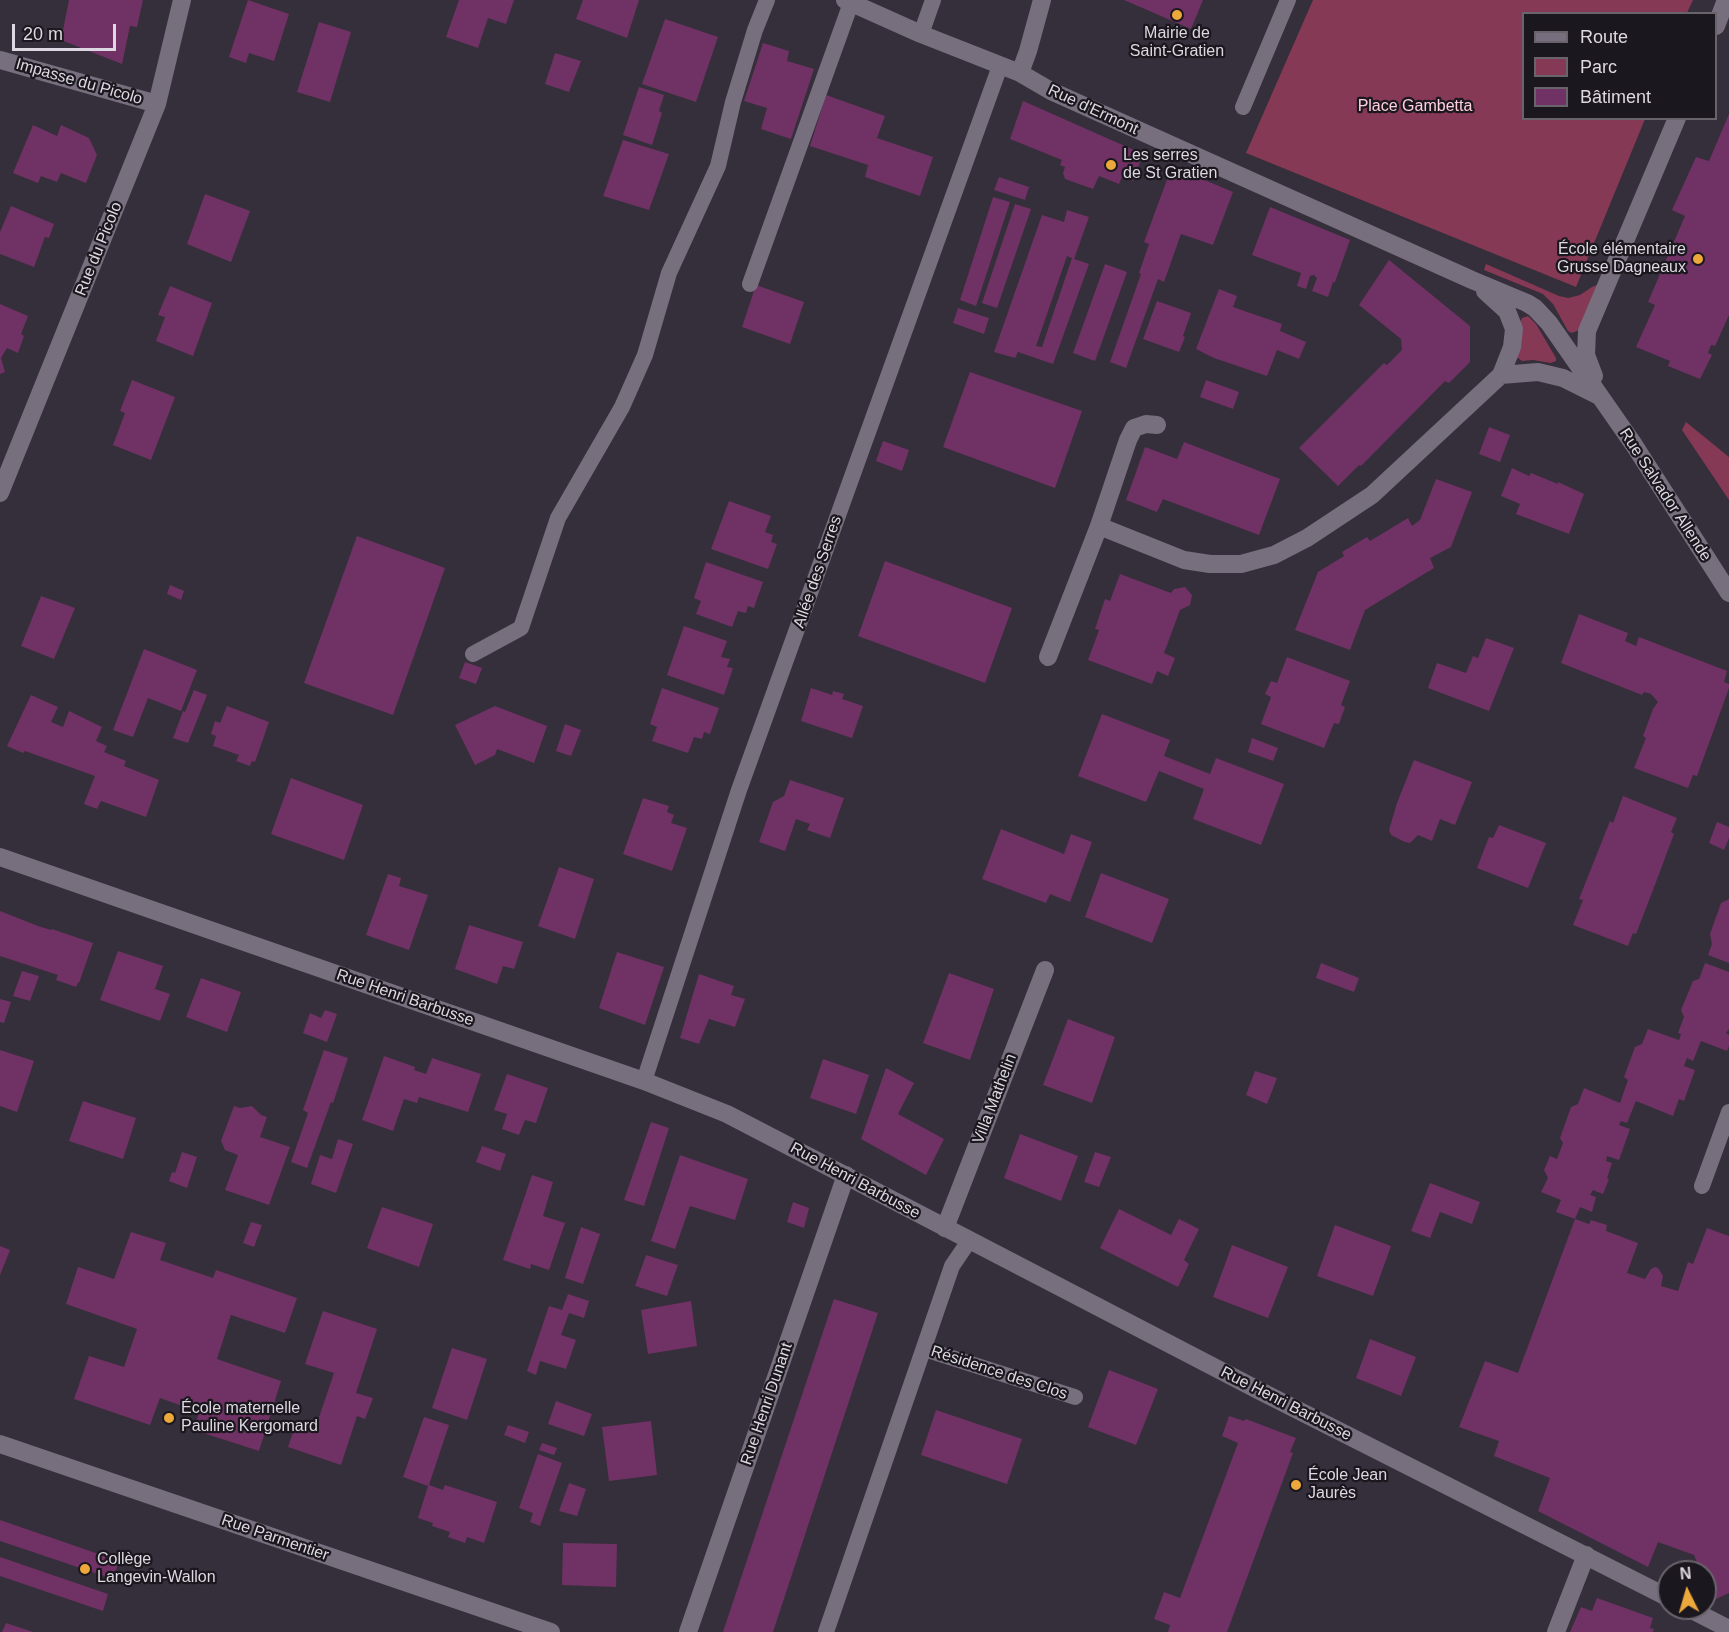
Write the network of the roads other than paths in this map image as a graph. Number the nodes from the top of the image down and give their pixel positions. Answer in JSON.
{"nodes":[{"id":1,"x":182,"y":0,"type":"edge"},
{"id":2,"x":767,"y":0,"type":"edge"},
{"id":3,"x":933,"y":0,"type":"edge"},
{"id":4,"x":1042,"y":0,"type":"edge"},
{"id":5,"x":1288,"y":0,"type":"edge"},
{"id":6,"x":1726,"y":0,"type":"edge"},
{"id":7,"x":848,"y":1,"type":"edge"},
{"id":8,"x":1717,"y":23,"type":"edge"},
{"id":9,"x":921,"y":34,"type":"junction"},
{"id":10,"x":0,"y":60,"type":"edge"},
{"id":11,"x":1000,"y":66,"type":"junction"},
{"id":12,"x":1020,"y":73,"type":"junction"},
{"id":13,"x":158,"y":104,"type":"junction"},
{"id":14,"x":1243,"y":106,"type":"dead end"},
{"id":15,"x":1676,"y":120,"type":"edge"},
{"id":16,"x":1472,"y":280,"type":"junction"},
{"id":17,"x":750,"y":284,"type":"dead end"},
{"id":18,"x":1502,"y":375,"type":"junction"},
{"id":19,"x":1601,"y":398,"type":"junction"},
{"id":20,"x":1157,"y":425,"type":"dead end"},
{"id":21,"x":0,"y":493,"type":"edge"},
{"id":22,"x":1099,"y":526,"type":"junction"},
{"id":23,"x":1729,"y":593,"type":"edge"},
{"id":24,"x":473,"y":654,"type":"dead end"},
{"id":25,"x":1048,"y":657,"type":"dead end"},
{"id":26,"x":0,"y":857,"type":"edge"},
{"id":27,"x":1045,"y":970,"type":"dead end"},
{"id":28,"x":644,"y":1081,"type":"junction"},
{"id":29,"x":1729,"y":1112,"type":"edge"},
{"id":30,"x":846,"y":1175,"type":"junction"},
{"id":31,"x":1702,"y":1186,"type":"dead end"},
{"id":32,"x":945,"y":1228,"type":"junction"},
{"id":33,"x":969,"y":1240,"type":"junction"},
{"id":34,"x":924,"y":1349,"type":"junction"},
{"id":35,"x":1075,"y":1397,"type":"dead end"},
{"id":36,"x":0,"y":1444,"type":"edge"},
{"id":37,"x":1586,"y":1555,"type":"junction"},
{"id":38,"x":1657,"y":1592,"type":"edge"},
{"id":39,"x":1711,"y":1620,"type":"edge"},
{"id":40,"x":1729,"y":1629,"type":"edge"},
{"id":41,"x":551,"y":1632,"type":"edge"},
{"id":42,"x":688,"y":1632,"type":"edge"},
{"id":43,"x":826,"y":1632,"type":"edge"},
{"id":44,"x":1556,"y":1632,"type":"edge"}],
"edges":[{"from":1,"to":13,"type":"street","name":"Rue du Picolo"},
{"from":2,"to":24,"type":"lane"},
{"from":3,"to":9,"type":"lane"},
{"from":4,"to":12,"type":"street"},
{"from":5,"to":14,"type":"lane"},
{"from":6,"to":8,"type":"street"},
{"from":7,"to":9,"type":"street","name":"Rue d'Ermont"},
{"from":7,"to":17,"type":"lane"},
{"from":9,"to":11,"type":"street","name":"Rue d'Ermont"},
{"from":10,"to":13,"type":"street","name":"Impasse du Picolo"},
{"from":11,"to":12,"type":"street","name":"Rue d'Ermont"},
{"from":11,"to":28,"type":"lane","name":"Allée des Serres"},
{"from":12,"to":16,"type":"street","name":"Rue d'Ermont"},
{"from":13,"to":21,"type":"street","name":"Rue du Picolo"},
{"from":15,"to":19,"type":"street"},
{"from":16,"to":18,"type":"street","name":"Rue d'Ermont"},
{"from":16,"to":19,"type":"street","name":"Rue d'Ermont"},
{"from":18,"to":19,"type":"street"},
{"from":18,"to":22,"type":"street"},
{"from":19,"to":23,"type":"street","name":"Rue Salvador Allende"},
{"from":20,"to":22,"type":"street"},
{"from":22,"to":25,"type":"street"},
{"from":26,"to":28,"type":"street","name":"Rue Henri Barbusse"},
{"from":27,"to":32,"type":"street","name":"Villa Mathelin"},
{"from":28,"to":30,"type":"street","name":"Rue Henri Barbusse"},
{"from":29,"to":31,"type":"lane"},
{"from":30,"to":32,"type":"street","name":"Rue Henri Barbusse"},
{"from":30,"to":42,"type":"street","name":"Rue Henri Dunant"},
{"from":32,"to":33,"type":"street","name":"Rue Henri Barbusse"},
{"from":33,"to":34,"type":"lane"},
{"from":33,"to":37,"type":"street","name":"Rue Henri Barbusse"},
{"from":34,"to":35,"type":"lane","name":"Résidence des Clos"},
{"from":34,"to":43,"type":"lane"},
{"from":36,"to":41,"type":"street","name":"Rue Parmentier"},
{"from":37,"to":38,"type":"street","name":"Rue Henri Barbusse"},
{"from":37,"to":44,"type":"street"},
{"from":39,"to":40,"type":"street"}]}
